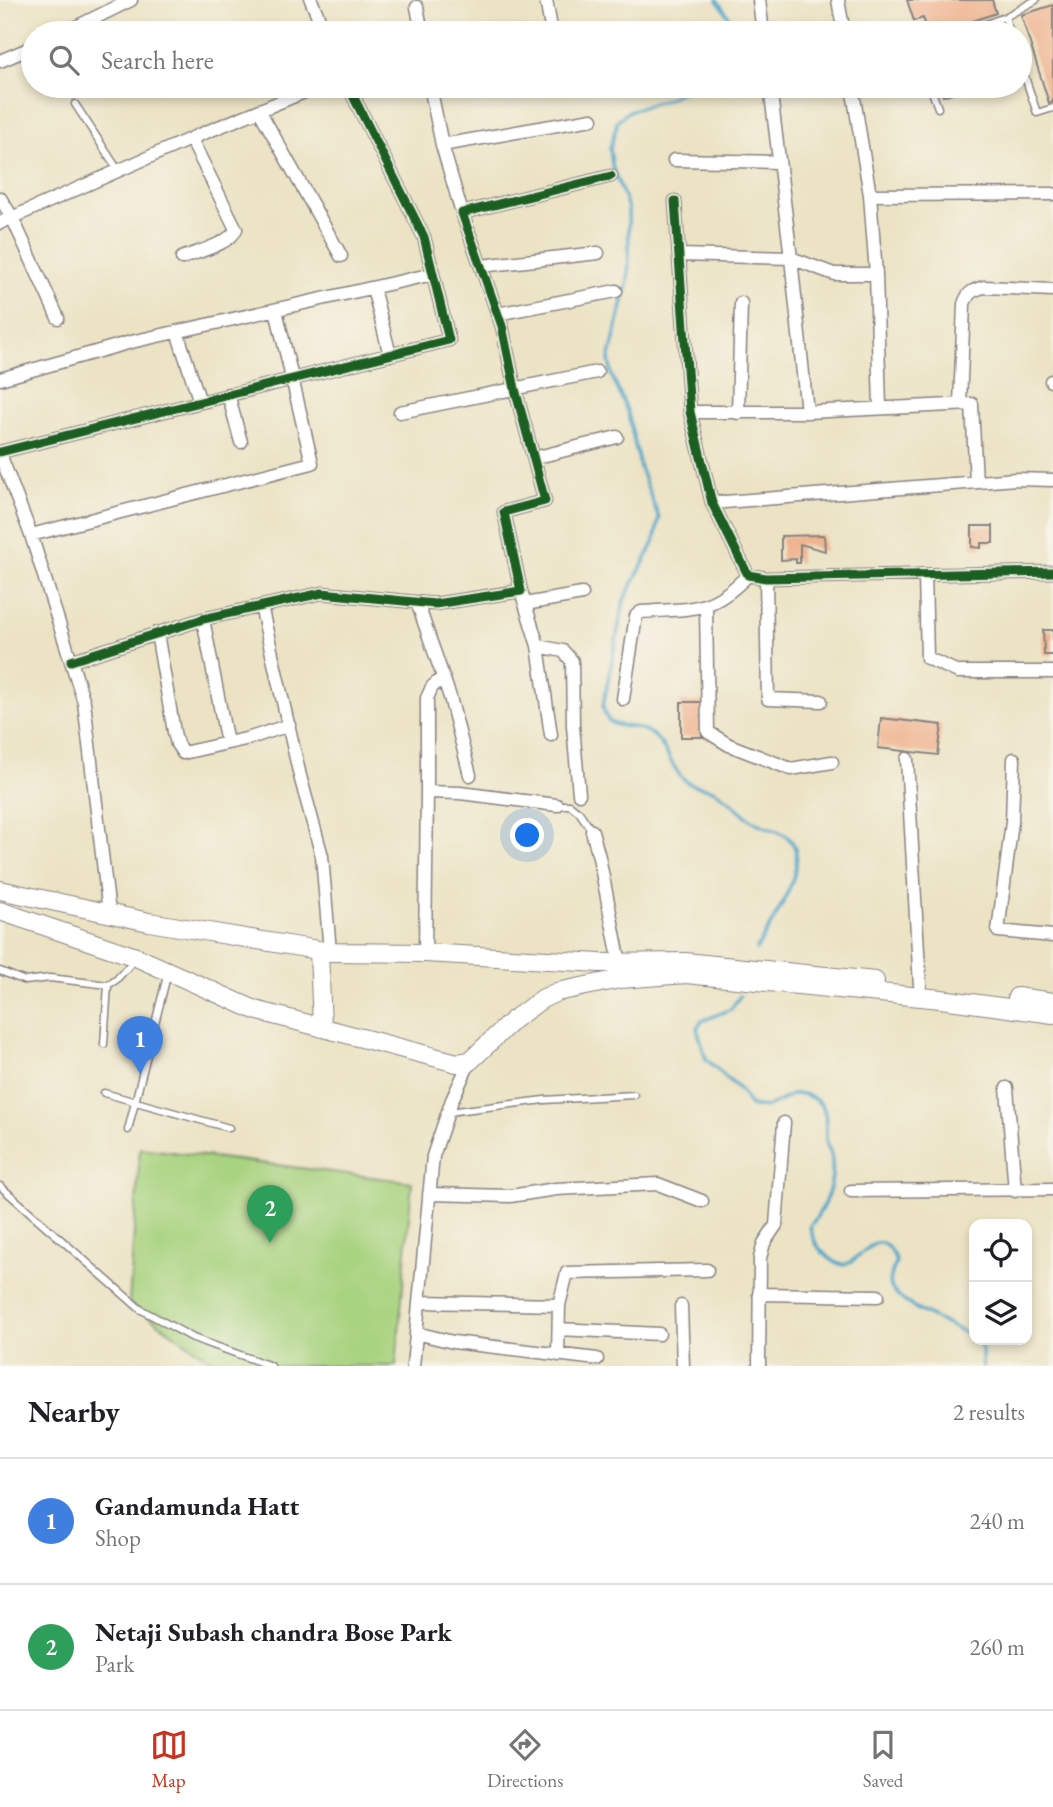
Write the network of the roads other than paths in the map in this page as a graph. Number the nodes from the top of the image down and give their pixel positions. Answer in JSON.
{"nodes":[{"id":1,"x":131,"y":0,"type":"edge"},
{"id":2,"x":312,"y":0,"type":"edge"},
{"id":3,"x":546,"y":0,"type":"edge"},
{"id":4,"x":759,"y":0,"type":"edge"},
{"id":5,"x":838,"y":0,"type":"edge"},
{"id":6,"x":1036,"y":0,"type":"edge"},
{"id":7,"x":417,"y":7,"type":"dead end"},
{"id":8,"x":1004,"y":17,"type":"junction"},
{"id":9,"x":88,"y":21,"type":"edge"},
{"id":10,"x":320,"y":21,"type":"edge"},
{"id":11,"x":420,"y":21,"type":"edge"},
{"id":12,"x":550,"y":21,"type":"edge"},
{"id":13,"x":762,"y":21,"type":"edge"},
{"id":14,"x":842,"y":21,"type":"edge"},
{"id":15,"x":993,"y":21,"type":"edge"},
{"id":16,"x":1006,"y":21,"type":"edge"},
{"id":17,"x":21,"y":52,"type":"edge"},
{"id":18,"x":0,"y":61,"type":"edge"},
{"id":19,"x":289,"y":98,"type":"edge"},
{"id":20,"x":354,"y":98,"type":"edge"},
{"id":21,"x":432,"y":98,"type":"edge"},
{"id":22,"x":771,"y":98,"type":"edge"},
{"id":23,"x":854,"y":98,"type":"edge"},
{"id":24,"x":934,"y":98,"type":"edge"},
{"id":25,"x":1032,"y":98,"type":"edge"},
{"id":26,"x":75,"y":104,"type":"dead end"},
{"id":27,"x":938,"y":108,"type":"dead end"},
{"id":28,"x":1053,"y":108,"type":"edge"},
{"id":29,"x":259,"y":110,"type":"junction"},
{"id":30,"x":592,"y":118,"type":"dead end"},
{"id":31,"x":191,"y":139,"type":"junction"},
{"id":32,"x":442,"y":145,"type":"junction"},
{"id":33,"x":674,"y":160,"type":"dead end"},
{"id":34,"x":779,"y":162,"type":"junction"},
{"id":35,"x":118,"y":170,"type":"junction"},
{"id":36,"x":611,"y":176,"type":"dead end"},
{"id":37,"x":1053,"y":194,"type":"edge"},
{"id":38,"x":870,"y":195,"type":"junction"},
{"id":39,"x":0,"y":198,"type":"edge"},
{"id":40,"x":675,"y":201,"type":"dead end"},
{"id":41,"x":462,"y":213,"type":"junction"},
{"id":42,"x":6,"y":220,"type":"edge"},
{"id":43,"x":598,"y":253,"type":"dead end"},
{"id":44,"x":678,"y":255,"type":"junction"},
{"id":45,"x":341,"y":256,"type":"dead end"},
{"id":46,"x":182,"y":258,"type":"dead end"},
{"id":47,"x":791,"y":258,"type":"junction"},
{"id":48,"x":481,"y":266,"type":"junction"},
{"id":49,"x":433,"y":274,"type":"junction"},
{"id":50,"x":876,"y":274,"type":"junction"},
{"id":51,"x":373,"y":288,"type":"junction"},
{"id":52,"x":1053,"y":290,"type":"edge"},
{"id":53,"x":616,"y":291,"type":"dead end"},
{"id":54,"x":741,"y":303,"type":"dead end"},
{"id":55,"x":276,"y":310,"type":"junction"},
{"id":56,"x":497,"y":314,"type":"junction"},
{"id":57,"x":58,"y":318,"type":"dead end"},
{"id":58,"x":177,"y":332,"type":"junction"},
{"id":59,"x":390,"y":355,"type":"junction"},
{"id":60,"x":597,"y":372,"type":"dead end"},
{"id":61,"x":0,"y":379,"type":"edge"},
{"id":62,"x":291,"y":380,"type":"junction"},
{"id":63,"x":515,"y":389,"type":"junction"},
{"id":64,"x":228,"y":394,"type":"junction"},
{"id":65,"x":200,"y":402,"type":"junction"},
{"id":66,"x":960,"y":404,"type":"junction"},
{"id":67,"x":880,"y":407,"type":"junction"},
{"id":68,"x":401,"y":412,"type":"dead end"},
{"id":69,"x":690,"y":412,"type":"junction"},
{"id":70,"x":807,"y":412,"type":"junction"},
{"id":71,"x":738,"y":413,"type":"junction"},
{"id":72,"x":617,"y":437,"type":"dead end"},
{"id":73,"x":241,"y":442,"type":"dead end"},
{"id":74,"x":0,"y":453,"type":"edge"},
{"id":75,"x":534,"y":458,"type":"junction"},
{"id":76,"x":1053,"y":480,"type":"edge"},
{"id":77,"x":976,"y":482,"type":"junction"},
{"id":78,"x":712,"y":503,"type":"junction"},
{"id":79,"x":32,"y":535,"type":"junction"},
{"id":80,"x":1053,"y":572,"type":"edge"},
{"id":81,"x":748,"y":575,"type":"junction"},
{"id":82,"x":925,"y":575,"type":"junction"},
{"id":83,"x":766,"y":578,"type":"junction"},
{"id":84,"x":582,"y":594,"type":"dead end"},
{"id":85,"x":523,"y":598,"type":"junction"},
{"id":86,"x":417,"y":602,"type":"junction"},
{"id":87,"x":261,"y":606,"type":"junction"},
{"id":88,"x":706,"y":607,"type":"junction"},
{"id":89,"x":203,"y":619,"type":"junction"},
{"id":90,"x":157,"y":633,"type":"junction"},
{"id":91,"x":538,"y":646,"type":"junction"},
{"id":92,"x":71,"y":662,"type":"junction"},
{"id":93,"x":1053,"y":672,"type":"edge"},
{"id":94,"x":443,"y":677,"type":"junction"},
{"id":95,"x":624,"y":699,"type":"dead end"},
{"id":96,"x":821,"y":701,"type":"dead end"},
{"id":97,"x":289,"y":725,"type":"junction"},
{"id":98,"x":551,"y":735,"type":"dead end"},
{"id":99,"x":228,"y":743,"type":"junction"},
{"id":100,"x":907,"y":758,"type":"dead end"},
{"id":101,"x":1014,"y":759,"type":"dead end"},
{"id":102,"x":832,"y":762,"type":"dead end"},
{"id":103,"x":470,"y":775,"type":"dead end"},
{"id":104,"x":427,"y":792,"type":"junction"},
{"id":105,"x":579,"y":794,"type":"dead end"},
{"id":106,"x":557,"y":805,"type":"joint"},
{"id":107,"x":592,"y":831,"type":"joint"},
{"id":108,"x":0,"y":890,"type":"edge"},
{"id":109,"x":0,"y":911,"type":"edge"},
{"id":110,"x":109,"y":914,"type":"junction"},
{"id":111,"x":1053,"y":936,"type":"edge"},
{"id":112,"x":325,"y":952,"type":"junction"},
{"id":113,"x":425,"y":953,"type":"junction"},
{"id":114,"x":136,"y":957,"type":"junction"},
{"id":115,"x":620,"y":963,"type":"junction"},
{"id":116,"x":0,"y":971,"type":"edge"},
{"id":117,"x":168,"y":972,"type":"junction"},
{"id":118,"x":108,"y":985,"type":"junction"},
{"id":119,"x":920,"y":986,"type":"junction"},
{"id":120,"x":1053,"y":1002,"type":"edge"},
{"id":121,"x":1053,"y":1014,"type":"edge"},
{"id":122,"x":322,"y":1028,"type":"junction"},
{"id":123,"x":104,"y":1044,"type":"dead end"},
{"id":124,"x":470,"y":1061,"type":"junction"},
{"id":125,"x":1007,"y":1088,"type":"dead end"},
{"id":126,"x":104,"y":1093,"type":"dead end"},
{"id":127,"x":634,"y":1095,"type":"dead end"},
{"id":128,"x":135,"y":1102,"type":"junction"},
{"id":129,"x":448,"y":1112,"type":"junction"},
{"id":130,"x":784,"y":1123,"type":"dead end"},
{"id":131,"x":229,"y":1128,"type":"dead end"},
{"id":132,"x":128,"y":1130,"type":"dead end"},
{"id":133,"x":0,"y":1186,"type":"edge"},
{"id":134,"x":1053,"y":1189,"type":"edge"},
{"id":135,"x":852,"y":1191,"type":"dead end"},
{"id":136,"x":1016,"y":1191,"type":"junction"},
{"id":137,"x":429,"y":1194,"type":"junction"},
{"id":138,"x":702,"y":1201,"type":"dead end"},
{"id":139,"x":707,"y":1270,"type":"dead end"},
{"id":140,"x":760,"y":1294,"type":"junction"},
{"id":141,"x":878,"y":1296,"type":"dead end"},
{"id":142,"x":419,"y":1301,"type":"junction"},
{"id":143,"x":559,"y":1305,"type":"junction"},
{"id":144,"x":681,"y":1306,"type":"dead end"},
{"id":145,"x":559,"y":1329,"type":"junction"},
{"id":146,"x":416,"y":1333,"type":"junction"},
{"id":147,"x":659,"y":1334,"type":"dead end"},
{"id":148,"x":558,"y":1355,"type":"junction"},
{"id":149,"x":597,"y":1359,"type":"dead end"},
{"id":150,"x":271,"y":1366,"type":"edge"},
{"id":151,"x":413,"y":1366,"type":"edge"},
{"id":152,"x":683,"y":1366,"type":"edge"},
{"id":153,"x":759,"y":1366,"type":"edge"}],
"edges":[{"from":1,"to":9,"type":"street"},
{"from":2,"to":10,"type":"street"},
{"from":3,"to":12,"type":"street"},
{"from":4,"to":13,"type":"street"},
{"from":5,"to":14,"type":"street"},
{"from":6,"to":8,"type":"lane"},
{"from":7,"to":11,"type":"street"},
{"from":8,"to":15,"type":"lane"},
{"from":8,"to":16,"type":"lane"},
{"from":17,"to":18,"type":"street"},
{"from":19,"to":29,"type":"street"},
{"from":20,"to":49,"type":"street"},
{"from":21,"to":32,"type":"street"},
{"from":22,"to":34,"type":"street"},
{"from":23,"to":38,"type":"street"},
{"from":24,"to":27,"type":"lane"},
{"from":25,"to":28,"type":"lane"},
{"from":26,"to":35,"type":"lane"},
{"from":29,"to":31,"type":"street"},
{"from":29,"to":45,"type":"street"},
{"from":30,"to":32,"type":"street"},
{"from":31,"to":35,"type":"street"},
{"from":31,"to":46,"type":"street"},
{"from":32,"to":41,"type":"street"},
{"from":33,"to":34,"type":"street"},
{"from":34,"to":47,"type":"street"},
{"from":35,"to":42,"type":"street"},
{"from":36,"to":41,"type":"street"},
{"from":37,"to":38,"type":"street"},
{"from":38,"to":50,"type":"street"},
{"from":39,"to":42,"type":"street"},
{"from":40,"to":44,"type":"street"},
{"from":41,"to":48,"type":"street"},
{"from":42,"to":57,"type":"street"},
{"from":43,"to":48,"type":"street"},
{"from":44,"to":47,"type":"street"},
{"from":44,"to":69,"type":"street"},
{"from":47,"to":50,"type":"street"},
{"from":47,"to":70,"type":"street"},
{"from":48,"to":56,"type":"street"},
{"from":49,"to":51,"type":"street"},
{"from":49,"to":59,"type":"street"},
{"from":50,"to":67,"type":"street"},
{"from":51,"to":55,"type":"street"},
{"from":51,"to":59,"type":"street"},
{"from":52,"to":66,"type":"street"},
{"from":53,"to":56,"type":"street"},
{"from":54,"to":71,"type":"street"},
{"from":55,"to":58,"type":"street"},
{"from":55,"to":62,"type":"street"},
{"from":56,"to":63,"type":"street"},
{"from":58,"to":61,"type":"street"},
{"from":58,"to":65,"type":"street"},
{"from":59,"to":62,"type":"street"},
{"from":60,"to":63,"type":"street"},
{"from":62,"to":64,"type":"street"},
{"from":62,"to":79,"type":"street"},
{"from":63,"to":68,"type":"street"},
{"from":63,"to":75,"type":"street"},
{"from":64,"to":65,"type":"street"},
{"from":64,"to":73,"type":"street"},
{"from":65,"to":74,"type":"street"},
{"from":66,"to":67,"type":"street"},
{"from":66,"to":77,"type":"street"},
{"from":67,"to":70,"type":"street"},
{"from":69,"to":71,"type":"street"},
{"from":69,"to":78,"type":"street"},
{"from":70,"to":71,"type":"street"},
{"from":72,"to":75,"type":"street"},
{"from":74,"to":79,"type":"street"},
{"from":75,"to":85,"type":"street"},
{"from":76,"to":77,"type":"street"},
{"from":77,"to":78,"type":"street"},
{"from":78,"to":81,"type":"street"},
{"from":79,"to":92,"type":"street"},
{"from":80,"to":82,"type":"street"},
{"from":81,"to":83,"type":"street"},
{"from":81,"to":88,"type":"street"},
{"from":82,"to":83,"type":"street"},
{"from":82,"to":93,"type":"street"},
{"from":83,"to":96,"type":"street"},
{"from":84,"to":85,"type":"street"},
{"from":85,"to":86,"type":"street"},
{"from":85,"to":91,"type":"street"},
{"from":86,"to":87,"type":"street"},
{"from":86,"to":94,"type":"street"},
{"from":87,"to":89,"type":"street"},
{"from":87,"to":97,"type":"street"},
{"from":88,"to":95,"type":"street"},
{"from":88,"to":102,"type":"street"},
{"from":89,"to":90,"type":"street"},
{"from":89,"to":99,"type":"street"},
{"from":90,"to":92,"type":"street"},
{"from":90,"to":99,"type":"street"},
{"from":91,"to":98,"type":"street"},
{"from":91,"to":105,"type":"street"},
{"from":92,"to":110,"type":"street"},
{"from":94,"to":103,"type":"street"},
{"from":94,"to":104,"type":"street"},
{"from":97,"to":99,"type":"street"},
{"from":97,"to":112,"type":"street"},
{"from":100,"to":119,"type":"street"},
{"from":101,"to":111,"type":"street"},
{"from":104,"to":106,"type":"street"},
{"from":104,"to":113,"type":"street"},
{"from":106,"to":107,"type":"lane"},
{"from":107,"to":115,"type":"street"},
{"from":108,"to":110,"type":"main road"},
{"from":109,"to":114,"type":"main road"},
{"from":110,"to":112,"type":"main road"},
{"from":112,"to":113,"type":"main road"},
{"from":112,"to":122,"type":"main road"},
{"from":113,"to":115,"type":"main road"},
{"from":114,"to":117,"type":"main road"},
{"from":114,"to":118,"type":"lane"},
{"from":115,"to":119,"type":"main road"},
{"from":116,"to":118,"type":"lane"},
{"from":117,"to":122,"type":"main road"},
{"from":117,"to":128,"type":"lane"},
{"from":118,"to":123,"type":"lane"},
{"from":119,"to":120,"type":"main road"},
{"from":121,"to":124,"type":"main road"},
{"from":122,"to":124,"type":"main road"},
{"from":124,"to":129,"type":"street"},
{"from":125,"to":136,"type":"street"},
{"from":126,"to":128,"type":"lane"},
{"from":127,"to":129,"type":"lane"},
{"from":128,"to":131,"type":"lane"},
{"from":128,"to":132,"type":"lane"},
{"from":129,"to":137,"type":"street"},
{"from":130,"to":140,"type":"street"},
{"from":133,"to":150,"type":"lane"},
{"from":134,"to":136,"type":"street"},
{"from":135,"to":136,"type":"street"},
{"from":137,"to":138,"type":"street"},
{"from":137,"to":142,"type":"street"},
{"from":139,"to":143,"type":"street"},
{"from":140,"to":141,"type":"street"},
{"from":140,"to":153,"type":"street"},
{"from":142,"to":143,"type":"street"},
{"from":142,"to":146,"type":"street"},
{"from":143,"to":145,"type":"street"},
{"from":144,"to":152,"type":"street"},
{"from":145,"to":147,"type":"street"},
{"from":145,"to":148,"type":"street"},
{"from":146,"to":148,"type":"street"},
{"from":146,"to":151,"type":"street"},
{"from":148,"to":149,"type":"street"}]}
